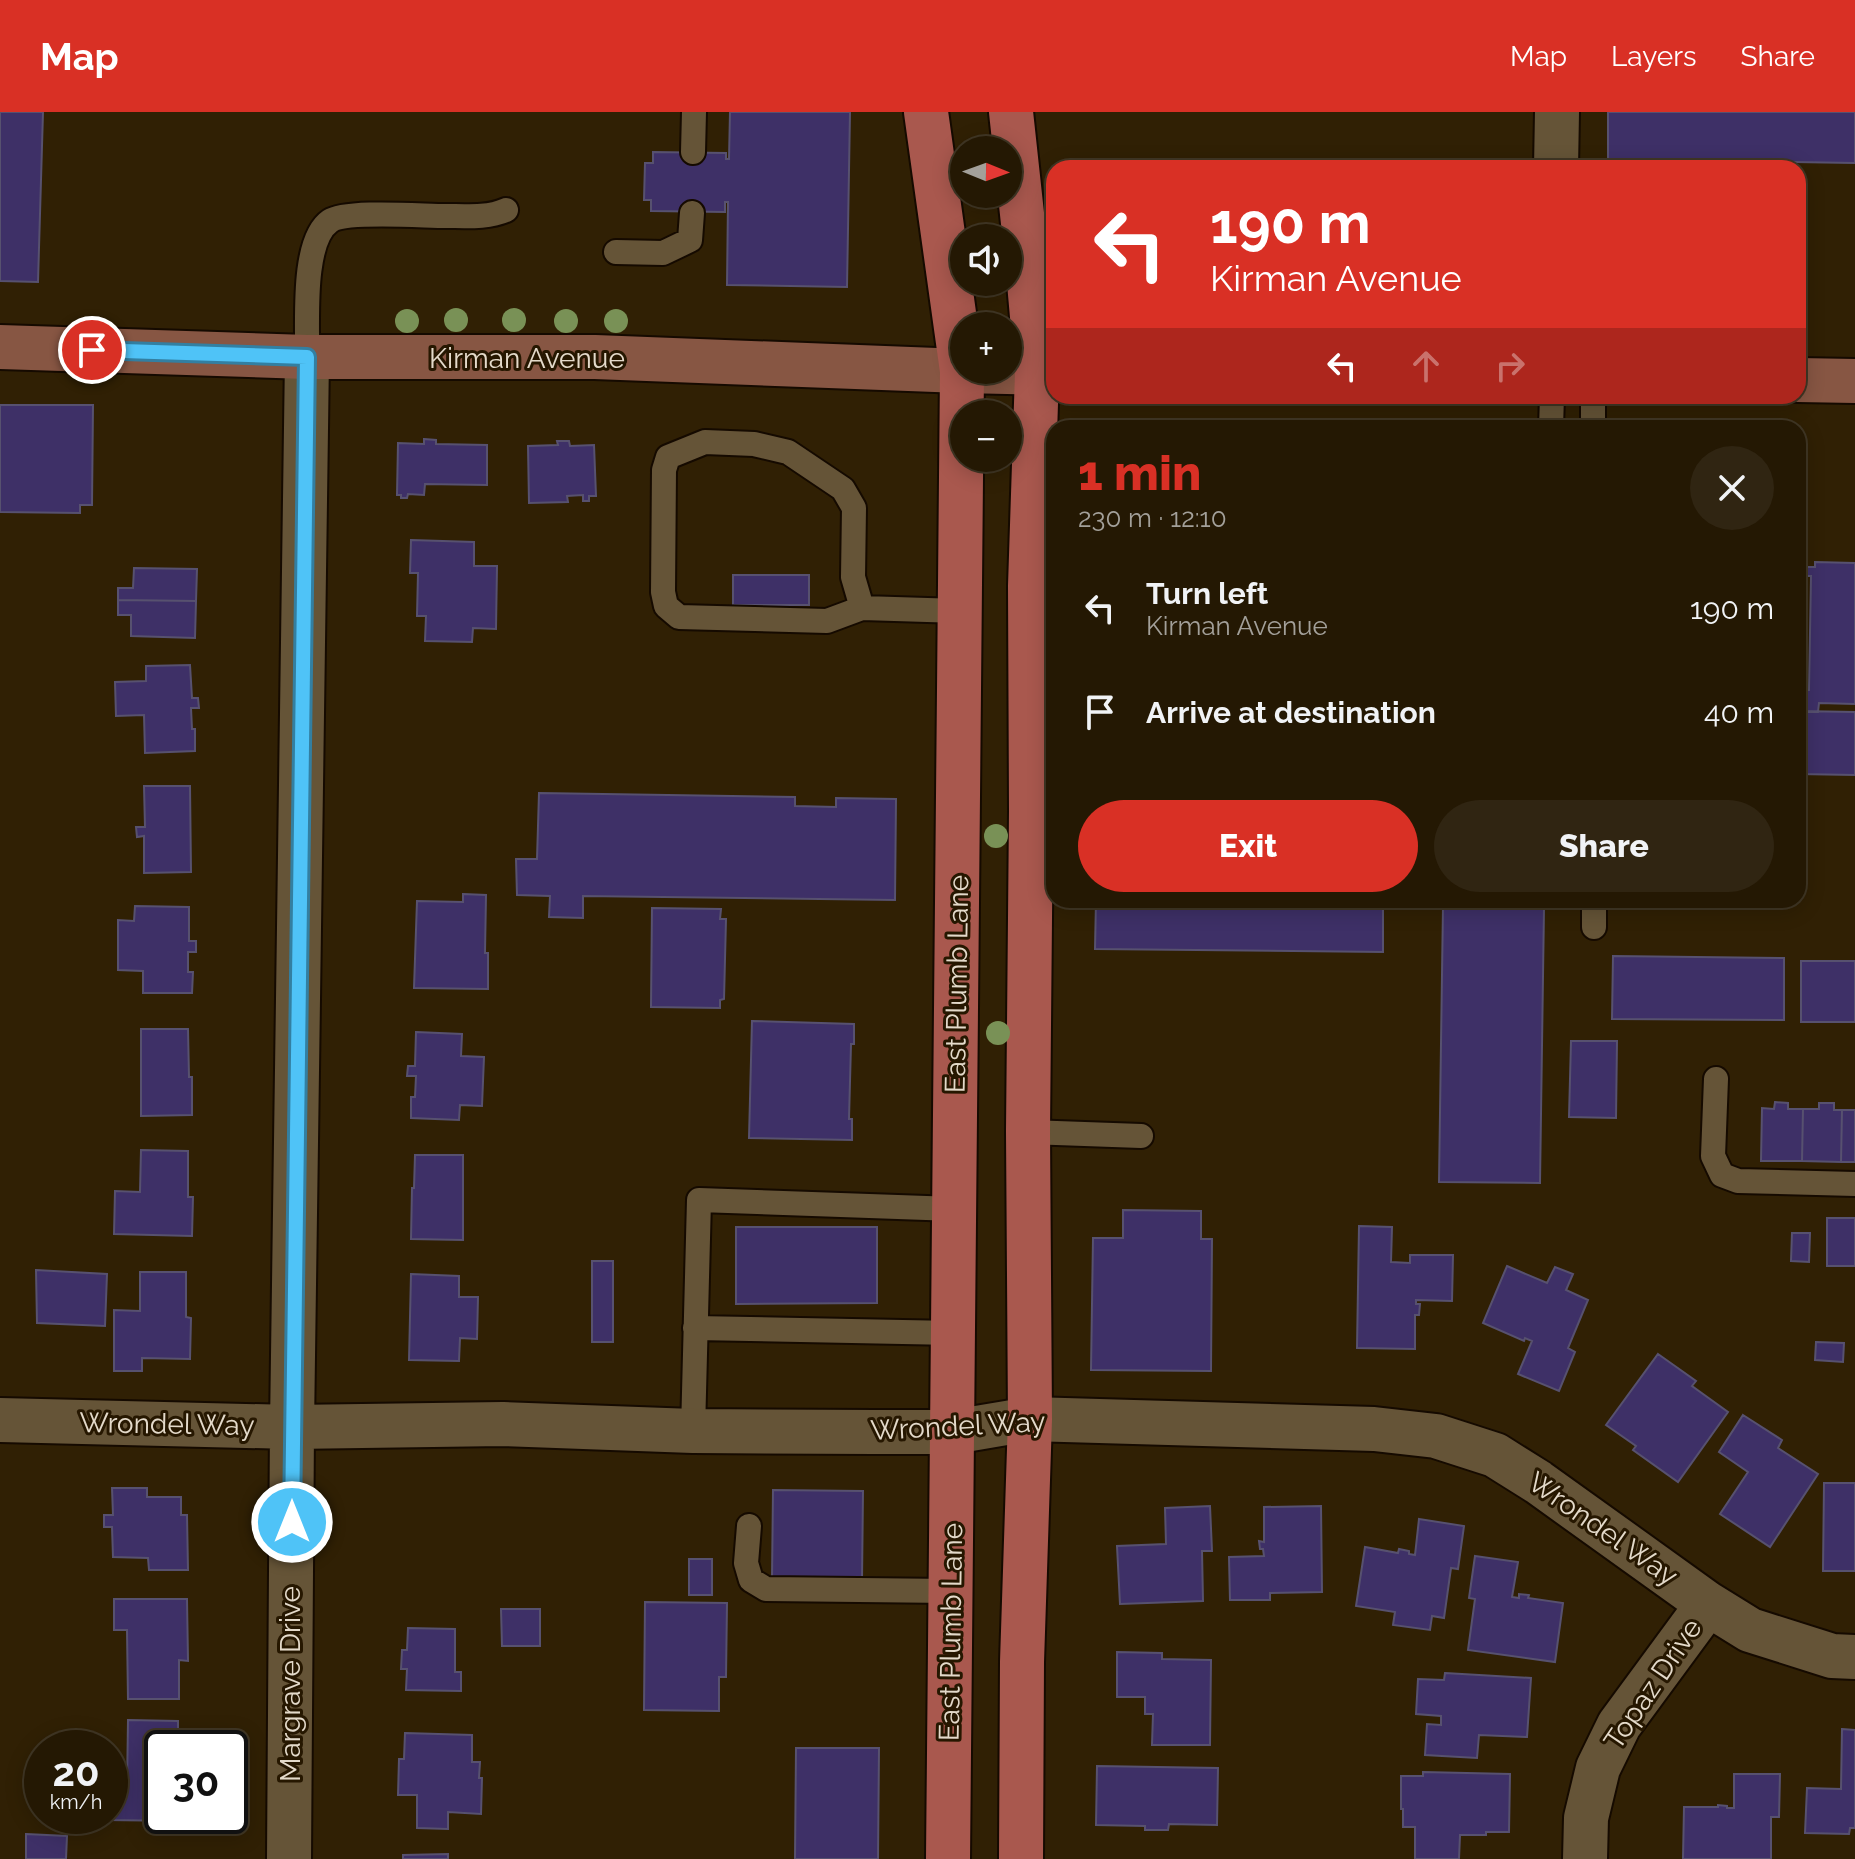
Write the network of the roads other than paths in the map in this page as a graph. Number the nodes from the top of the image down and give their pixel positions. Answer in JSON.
{"nodes":[{"id":1,"x":694,"y":112,"type":"edge"},
{"id":2,"x":926,"y":112,"type":"edge"},
{"id":3,"x":1011,"y":112,"type":"edge"},
{"id":4,"x":1557,"y":112,"type":"edge"},
{"id":5,"x":693,"y":152,"type":"dead end"},
{"id":6,"x":1556,"y":160,"type":"edge"},
{"id":7,"x":506,"y":210,"type":"dead end"},
{"id":8,"x":692,"y":213,"type":"dead end"},
{"id":9,"x":616,"y":252,"type":"dead end"},
{"id":10,"x":954,"y":312,"type":"edge"},
{"id":11,"x":0,"y":347,"type":"edge"},
{"id":12,"x":307,"y":357,"type":"junction"},
{"id":13,"x":950,"y":371,"type":"edge"},
{"id":14,"x":1022,"y":372,"type":"edge"},
{"id":15,"x":1046,"y":373,"type":"edge"},
{"id":16,"x":1806,"y":380,"type":"edge"},
{"id":17,"x":1855,"y":381,"type":"edge"},
{"id":18,"x":962,"y":384,"type":"edge"},
{"id":19,"x":862,"y":608,"type":"junction"},
{"id":20,"x":960,"y":611,"type":"junction"},
{"id":21,"x":1594,"y":908,"type":"edge"},
{"id":22,"x":1594,"y":927,"type":"dead end"},
{"id":23,"x":1716,"y":1079,"type":"dead end"},
{"id":24,"x":1028,"y":1132,"type":"junction"},
{"id":25,"x":1141,"y":1136,"type":"dead end"},
{"id":26,"x":1855,"y":1184,"type":"edge"},
{"id":27,"x":955,"y":1209,"type":"junction"},
{"id":28,"x":695,"y":1328,"type":"junction"},
{"id":29,"x":954,"y":1333,"type":"junction"},
{"id":30,"x":1030,"y":1419,"type":"junction"},
{"id":31,"x":0,"y":1420,"type":"edge"},
{"id":32,"x":292,"y":1427,"type":"junction"},
{"id":33,"x":693,"y":1431,"type":"junction"},
{"id":34,"x":953,"y":1432,"type":"junction"},
{"id":35,"x":749,"y":1526,"type":"dead end"},
{"id":36,"x":951,"y":1591,"type":"junction"},
{"id":37,"x":1708,"y":1604,"type":"junction"},
{"id":38,"x":1855,"y":1657,"type":"edge"},
{"id":39,"x":289,"y":1859,"type":"edge"},
{"id":40,"x":948,"y":1859,"type":"edge"},
{"id":41,"x":1021,"y":1859,"type":"edge"},
{"id":42,"x":1585,"y":1859,"type":"edge"}],
"edges":[{"from":1,"to":5,"type":"lane"},
{"from":2,"to":10,"type":"main road","name":"East Plumb Lane"},
{"from":3,"to":15,"type":"main road"},
{"from":4,"to":6,"type":"street"},
{"from":7,"to":12,"type":"lane"},
{"from":8,"to":9,"type":"lane"},
{"from":11,"to":12,"type":"street","name":"Kirman Avenue"},
{"from":12,"to":13,"type":"street","name":"Kirman Avenue"},
{"from":12,"to":32,"type":"street","name":"Margrave Drive"},
{"from":14,"to":15,"type":"street","name":"Kirman Avenue"},
{"from":15,"to":24,"type":"main road"},
{"from":16,"to":17,"type":"street"},
{"from":18,"to":20,"type":"main road","name":"East Plumb Lane"},
{"from":19,"to":19,"type":"lane"},
{"from":19,"to":20,"type":"lane"},
{"from":20,"to":27,"type":"main road","name":"East Plumb Lane"},
{"from":21,"to":22,"type":"lane"},
{"from":23,"to":26,"type":"lane"},
{"from":24,"to":25,"type":"lane"},
{"from":24,"to":30,"type":"main road"},
{"from":27,"to":28,"type":"lane"},
{"from":27,"to":29,"type":"main road","name":"East Plumb Lane"},
{"from":28,"to":29,"type":"lane"},
{"from":28,"to":33,"type":"lane"},
{"from":29,"to":34,"type":"main road","name":"East Plumb Lane"},
{"from":30,"to":34,"type":"street","name":"Wrondel Way"},
{"from":30,"to":37,"type":"street","name":"Wrondel Way"},
{"from":30,"to":41,"type":"main road"},
{"from":31,"to":32,"type":"street","name":"Wrondel Way"},
{"from":32,"to":33,"type":"street","name":"Wrondel Way"},
{"from":32,"to":39,"type":"street","name":"Margrave Drive"},
{"from":33,"to":34,"type":"street","name":"Wrondel Way"},
{"from":34,"to":36,"type":"main road","name":"East Plumb Lane"},
{"from":35,"to":36,"type":"lane"},
{"from":36,"to":40,"type":"main road","name":"East Plumb Lane"},
{"from":37,"to":38,"type":"street","name":"Wrondel Way"},
{"from":37,"to":42,"type":"street","name":"Topaz Drive"}]}
